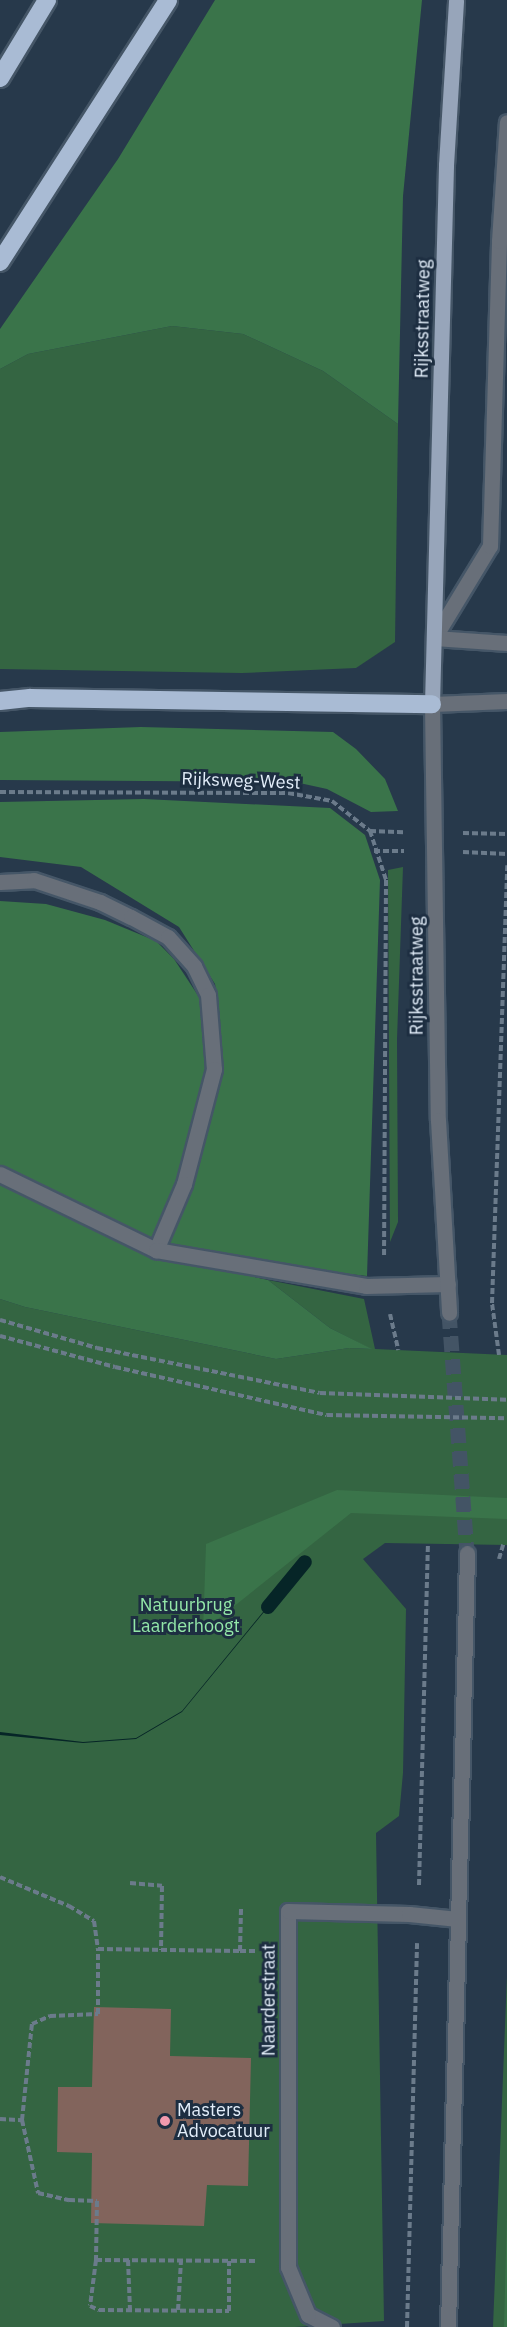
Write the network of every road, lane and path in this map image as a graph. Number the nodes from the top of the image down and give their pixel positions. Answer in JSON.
{"nodes":[{"id":1,"x":47,"y":0,"type":"edge"},
{"id":2,"x":168,"y":0,"type":"edge"},
{"id":3,"x":456,"y":0,"type":"edge"},
{"id":4,"x":0,"y":78,"type":"edge"},
{"id":5,"x":507,"y":122,"type":"edge"},
{"id":6,"x":0,"y":262,"type":"edge"},
{"id":7,"x":434,"y":638,"type":"junction"},
{"id":8,"x":507,"y":642,"type":"edge"},
{"id":9,"x":0,"y":701,"type":"edge"},
{"id":10,"x":507,"y":701,"type":"edge"},
{"id":11,"x":432,"y":704,"type":"junction"},
{"id":12,"x":0,"y":792,"type":"edge"},
{"id":13,"x":370,"y":831,"type":"junction"},
{"id":14,"x":436,"y":832,"type":"junction"},
{"id":15,"x":507,"y":834,"type":"edge"},
{"id":16,"x":507,"y":865,"type":"edge"},
{"id":17,"x":0,"y":882,"type":"edge"},
{"id":18,"x":0,"y":1174,"type":"edge"},
{"id":19,"x":156,"y":1250,"type":"junction"},
{"id":20,"x":448,"y":1284,"type":"junction"},
{"id":21,"x":384,"y":1287,"type":"junction"},
{"id":22,"x":449,"y":1313,"type":"tunnel mouth"},
{"id":23,"x":0,"y":1320,"type":"edge"},
{"id":24,"x":0,"y":1336,"type":"edge"},
{"id":25,"x":398,"y":1350,"type":"dead end"},
{"id":26,"x":499,"y":1355,"type":"dead end"},
{"id":27,"x":507,"y":1400,"type":"edge"},
{"id":28,"x":507,"y":1418,"type":"edge"},
{"id":29,"x":503,"y":1545,"type":"dead end"},
{"id":30,"x":467,"y":1553,"type":"tunnel mouth"},
{"id":31,"x":498,"y":1565,"type":"dead end"},
{"id":32,"x":0,"y":1877,"type":"edge"},
{"id":33,"x":130,"y":1883,"type":"dead end"},
{"id":34,"x":241,"y":1909,"type":"dead end"},
{"id":35,"x":458,"y":1919,"type":"junction"},
{"id":36,"x":98,"y":1949,"type":"junction"},
{"id":37,"x":161,"y":1950,"type":"junction"},
{"id":38,"x":0,"y":2119,"type":"edge"},
{"id":39,"x":22,"y":2120,"type":"junction"},
{"id":40,"x":96,"y":2260,"type":"junction"},
{"id":41,"x":128,"y":2260,"type":"junction"},
{"id":42,"x":288,"y":2260,"type":"junction"},
{"id":43,"x":181,"y":2261,"type":"junction"},
{"id":44,"x":229,"y":2261,"type":"junction"},
{"id":45,"x":130,"y":2310,"type":"junction"},
{"id":46,"x":178,"y":2310,"type":"junction"},
{"id":47,"x":332,"y":2327,"type":"edge"},
{"id":48,"x":447,"y":2327,"type":"edge"}],
"edges":[{"from":1,"to":4,"type":"highway"},
{"from":2,"to":6,"type":"highway"},
{"from":3,"to":7,"type":"main road","name":"Rijksstraatweg"},
{"from":5,"to":7,"type":"street","name":"Rijksstraatweg"},
{"from":7,"to":8,"type":"street"},
{"from":7,"to":11,"type":"main road","name":"Rijksstraatweg"},
{"from":9,"to":11,"type":"highway"},
{"from":10,"to":11,"type":"street"},
{"from":11,"to":14,"type":"street","name":"Rijksstraatweg"},
{"from":12,"to":13,"type":"path","name":"Rijksweg-West"},
{"from":13,"to":14,"type":"path"},
{"from":13,"to":21,"type":"path","name":"Rijksstraatweg"},
{"from":14,"to":15,"type":"path"},
{"from":14,"to":20,"type":"street","name":"Rijksstraatweg"},
{"from":16,"to":26,"type":"path"},
{"from":17,"to":19,"type":"street"},
{"from":18,"to":19,"type":"street"},
{"from":19,"to":21,"type":"street"},
{"from":20,"to":21,"type":"street"},
{"from":20,"to":22,"type":"street","name":"Rijksstraatweg"},
{"from":21,"to":25,"type":"path","name":"Rijksstraatweg"},
{"from":23,"to":27,"type":"path","bridge":true},
{"from":24,"to":28,"type":"path","bridge":true},
{"from":29,"to":31,"type":"path"},
{"from":30,"to":35,"type":"street"},
{"from":32,"to":36,"type":"path"},
{"from":33,"to":37,"type":"path"},
{"from":34,"to":37,"type":"path","name":"Naarderstraat"},
{"from":35,"to":42,"type":"street","name":"Naarderstraat"},
{"from":35,"to":48,"type":"street"},
{"from":36,"to":37,"type":"path","name":"Naarderstraat"},
{"from":36,"to":39,"type":"path"},
{"from":38,"to":39,"type":"path"},
{"from":39,"to":40,"type":"path"},
{"from":40,"to":41,"type":"path"},
{"from":40,"to":45,"type":"path"},
{"from":41,"to":43,"type":"path"},
{"from":41,"to":45,"type":"path"},
{"from":42,"to":44,"type":"path"},
{"from":42,"to":47,"type":"street","name":"Naarderstraat"},
{"from":43,"to":44,"type":"path"},
{"from":43,"to":46,"type":"path"},
{"from":44,"to":46,"type":"path"},
{"from":45,"to":46,"type":"path"}]}
